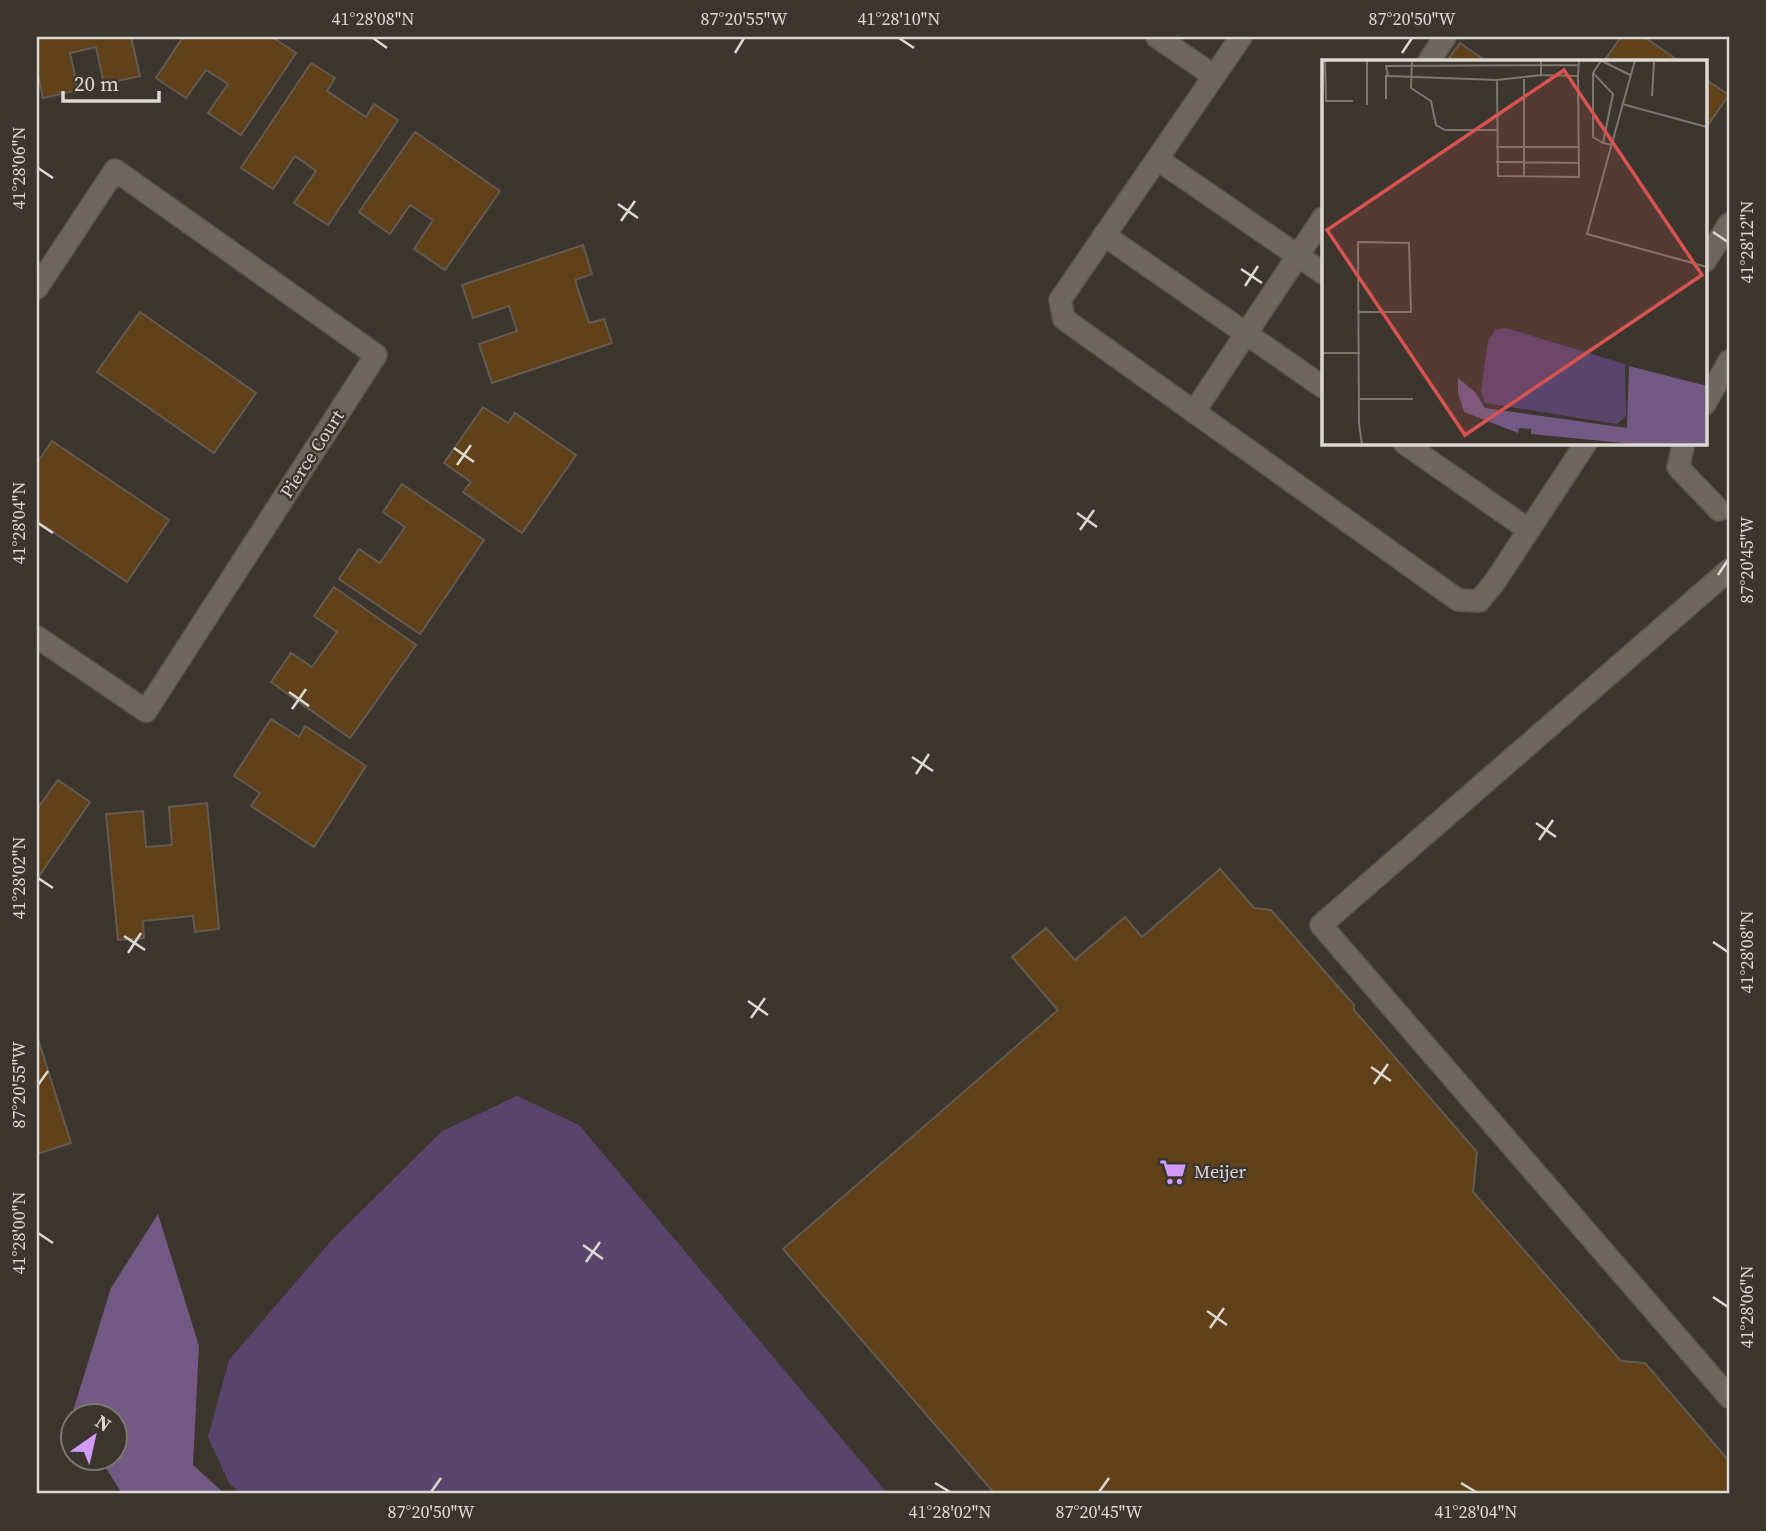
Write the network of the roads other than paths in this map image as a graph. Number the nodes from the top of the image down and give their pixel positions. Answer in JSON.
{"nodes":[{"id":1,"x":1157,"y":37,"type":"edge"},
{"id":2,"x":1241,"y":37,"type":"edge"},
{"id":3,"x":1445,"y":37,"type":"edge"},
{"id":4,"x":1430,"y":60,"type":"edge"},
{"id":5,"x":1214,"y":76,"type":"junction"},
{"id":6,"x":1157,"y":159,"type":"junction"},
{"id":7,"x":1322,"y":220,"type":"edge"},
{"id":8,"x":1729,"y":224,"type":"edge"},
{"id":9,"x":1104,"y":235,"type":"junction"},
{"id":10,"x":1298,"y":256,"type":"junction"},
{"id":11,"x":1706,"y":259,"type":"edge"},
{"id":12,"x":1322,"y":272,"type":"edge"},
{"id":13,"x":37,"y":288,"type":"edge"},
{"id":14,"x":1246,"y":333,"type":"junction"},
{"id":15,"x":1729,"y":361,"type":"edge"},
{"id":16,"x":1322,"y":386,"type":"edge"},
{"id":17,"x":1706,"y":402,"type":"edge"},
{"id":18,"x":1194,"y":412,"type":"junction"},
{"id":19,"x":1405,"y":444,"type":"edge"},
{"id":20,"x":1684,"y":444,"type":"edge"},
{"id":21,"x":1580,"y":445,"type":"edge"},
{"id":22,"x":1726,"y":511,"type":"edge"},
{"id":23,"x":1529,"y":530,"type":"junction"},
{"id":24,"x":1729,"y":570,"type":"edge"},
{"id":25,"x":37,"y":637,"type":"edge"},
{"id":26,"x":1729,"y":1397,"type":"edge"}],
"edges":[{"from":1,"to":5,"type":"street"},
{"from":2,"to":5,"type":"street"},
{"from":3,"to":4,"type":"street"},
{"from":5,"to":6,"type":"street"},
{"from":6,"to":9,"type":"street"},
{"from":6,"to":10,"type":"street"},
{"from":7,"to":10,"type":"street"},
{"from":8,"to":11,"type":"street"},
{"from":9,"to":14,"type":"street"},
{"from":9,"to":18,"type":"street"},
{"from":10,"to":12,"type":"street"},
{"from":10,"to":14,"type":"street"},
{"from":13,"to":25,"type":"street","name":"Pierce Court"},
{"from":14,"to":16,"type":"street"},
{"from":14,"to":18,"type":"street"},
{"from":15,"to":17,"type":"street"},
{"from":18,"to":23,"type":"street"},
{"from":19,"to":23,"type":"street"},
{"from":20,"to":22,"type":"street"},
{"from":21,"to":23,"type":"street"},
{"from":24,"to":26,"type":"street"}]}
